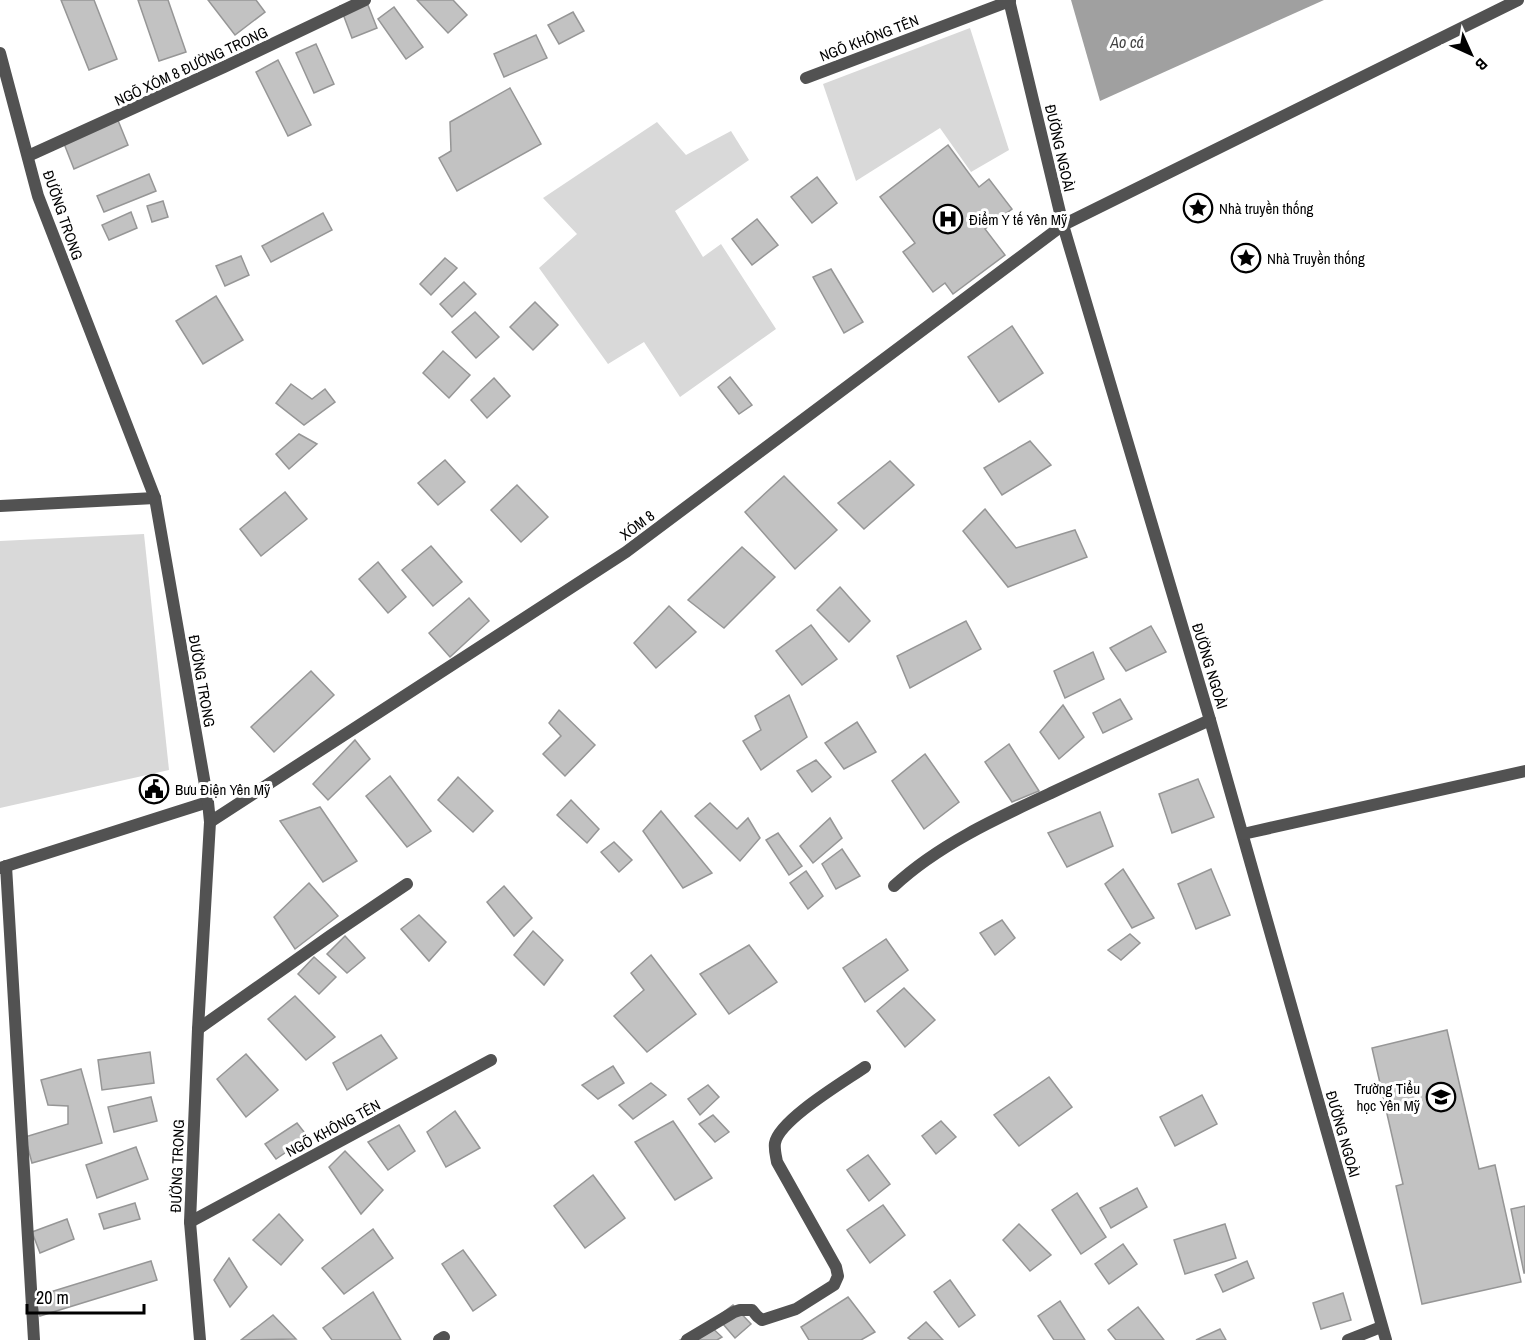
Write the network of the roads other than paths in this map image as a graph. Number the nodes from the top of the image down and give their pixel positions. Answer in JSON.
{"nodes":[{"id":1,"x":365,"y":0,"type":"edge"},
{"id":2,"x":1010,"y":0,"type":"edge"},
{"id":3,"x":1518,"y":0,"type":"edge"},
{"id":4,"x":0,"y":53,"type":"edge"},
{"id":5,"x":806,"y":78,"type":"dead end"},
{"id":6,"x":28,"y":156,"type":"junction"},
{"id":7,"x":1063,"y":225,"type":"junction"},
{"id":8,"x":155,"y":498,"type":"junction"},
{"id":9,"x":0,"y":506,"type":"edge"},
{"id":10,"x":1210,"y":720,"type":"junction"},
{"id":11,"x":1525,"y":771,"type":"edge"},
{"id":12,"x":208,"y":802,"type":"junction"},
{"id":13,"x":210,"y":822,"type":"junction"},
{"id":14,"x":1243,"y":834,"type":"junction"},
{"id":15,"x":3,"y":867,"type":"edge"},
{"id":16,"x":407,"y":884,"type":"dead end"},
{"id":17,"x":894,"y":886,"type":"dead end"},
{"id":18,"x":198,"y":1029,"type":"junction"},
{"id":19,"x":491,"y":1060,"type":"dead end"},
{"id":20,"x":865,"y":1067,"type":"dead end"},
{"id":21,"x":190,"y":1222,"type":"junction"},
{"id":22,"x":1382,"y":1327,"type":"junction"},
{"id":23,"x":34,"y":1340,"type":"edge"},
{"id":24,"x":200,"y":1340,"type":"edge"},
{"id":25,"x":687,"y":1340,"type":"edge"},
{"id":26,"x":1348,"y":1340,"type":"edge"},
{"id":27,"x":1386,"y":1340,"type":"edge"}],
"edges":[{"from":1,"to":6,"type":"street","name":"NGÕ XÓM 8 ĐƯỜNG TRONG"},
{"from":2,"to":5,"type":"street","name":"NGÕ KHÔNG TÊN"},
{"from":2,"to":7,"type":"street","name":"ĐƯỜNG NGOÀI"},
{"from":3,"to":7,"type":"street","name":"XÓM 8"},
{"from":4,"to":6,"type":"street","name":"ĐƯỜNG TRONG"},
{"from":6,"to":8,"type":"street","name":"ĐƯỜNG TRONG"},
{"from":7,"to":10,"type":"street","name":"ĐƯỜNG NGOÀI"},
{"from":7,"to":13,"type":"street","name":"XÓM 8"},
{"from":8,"to":9,"type":"street"},
{"from":8,"to":12,"type":"street","name":"ĐƯỜNG TRONG"},
{"from":10,"to":14,"type":"street","name":"ĐƯỜNG NGOÀI"},
{"from":10,"to":17,"type":"street"},
{"from":11,"to":14,"type":"street"},
{"from":12,"to":13,"type":"street","name":"ĐƯỜNG TRONG"},
{"from":12,"to":15,"type":"street"},
{"from":13,"to":18,"type":"street","name":"ĐƯỜNG TRONG"},
{"from":14,"to":22,"type":"street","name":"ĐƯỜNG NGOÀI"},
{"from":15,"to":23,"type":"street"},
{"from":16,"to":18,"type":"street"},
{"from":18,"to":21,"type":"street","name":"ĐƯỜNG TRONG"},
{"from":19,"to":21,"type":"street","name":"NGÕ KHÔNG TÊN"},
{"from":20,"to":25,"type":"street"},
{"from":21,"to":24,"type":"street","name":"ĐƯỜNG TRONG"},
{"from":22,"to":26,"type":"street"},
{"from":22,"to":27,"type":"street","name":"ĐƯỜNG NGOÀI"}]}
